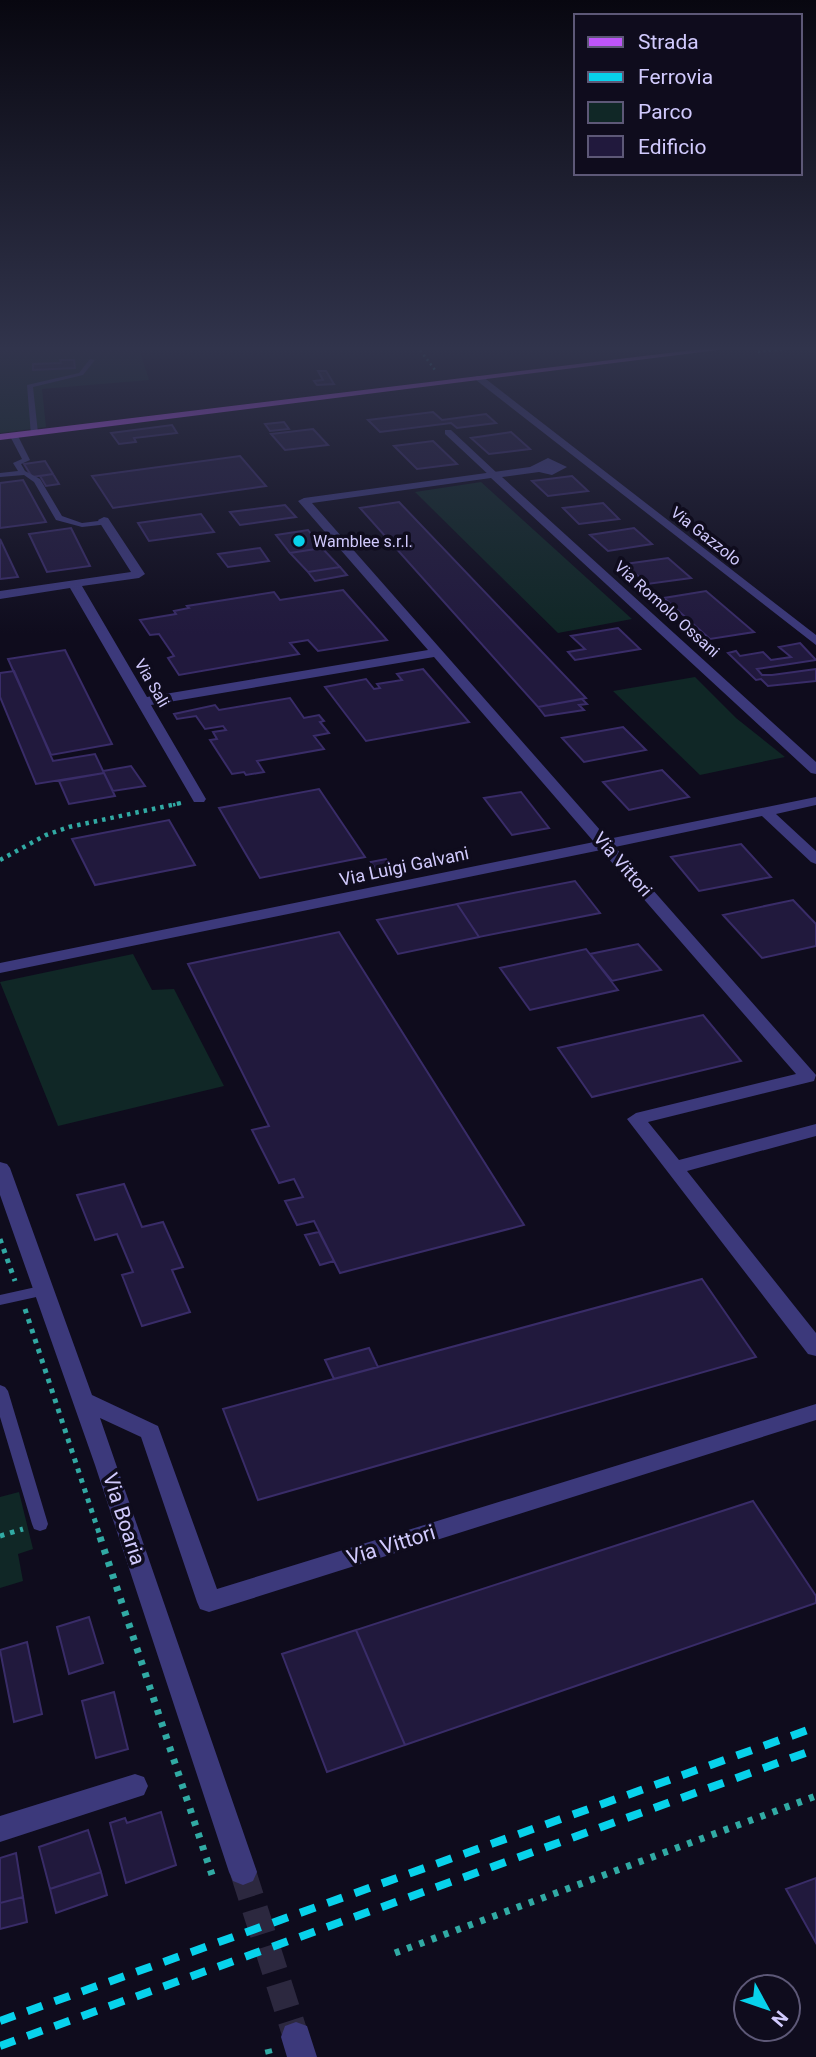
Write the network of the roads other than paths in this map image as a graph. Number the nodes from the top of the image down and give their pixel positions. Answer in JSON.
{"nodes":[{"id":1,"x":17,"y":442,"type":"edge"},
{"id":2,"x":458,"y":442,"type":"edge"},
{"id":3,"x":558,"y":442,"type":"edge"},
{"id":4,"x":583,"y":462,"type":"junction"},
{"id":5,"x":22,"y":472,"type":"junction"},
{"id":6,"x":0,"y":475,"type":"edge"},
{"id":7,"x":494,"y":475,"type":"junction"},
{"id":8,"x":105,"y":521,"type":"joint"},
{"id":9,"x":74,"y":584,"type":"junction"},
{"id":10,"x":0,"y":595,"type":"edge"},
{"id":11,"x":816,"y":640,"type":"edge"},
{"id":12,"x":436,"y":653,"type":"junction"},
{"id":13,"x":143,"y":702,"type":"junction"},
{"id":14,"x":816,"y":770,"type":"edge"},
{"id":15,"x":199,"y":799,"type":"road end"},
{"id":16,"x":816,"y":802,"type":"edge"},
{"id":17,"x":766,"y":812,"type":"junction"},
{"id":18,"x":606,"y":844,"type":"junction"},
{"id":19,"x":816,"y":859,"type":"edge"},
{"id":20,"x":0,"y":968,"type":"edge"},
{"id":21,"x":812,"y":1082,"type":"edge"},
{"id":22,"x":816,"y":1130,"type":"edge"},
{"id":23,"x":0,"y":1168,"type":"edge"},
{"id":24,"x":674,"y":1168,"type":"junction"},
{"id":25,"x":45,"y":1290,"type":"junction"},
{"id":26,"x":0,"y":1300,"type":"edge"},
{"id":27,"x":816,"y":1348,"type":"edge"},
{"id":28,"x":0,"y":1391,"type":"edge"},
{"id":29,"x":83,"y":1400,"type":"junction"},
{"id":30,"x":816,"y":1412,"type":"edge"},
{"id":31,"x":40,"y":1524,"type":"dead end"},
{"id":32,"x":135,"y":1786,"type":"dead end"},
{"id":33,"x":0,"y":1829,"type":"edge"},
{"id":34,"x":243,"y":1872,"type":"tunnel mouth"}],
"edges":[{"from":1,"to":5,"type":"lane"},
{"from":2,"to":7,"type":"lane"},
{"from":3,"to":4,"type":"street","name":"Via Gazzolo"},
{"from":4,"to":7,"type":"street"},
{"from":4,"to":11,"type":"street","name":"Via Gazzolo"},
{"from":5,"to":6,"type":"lane"},
{"from":5,"to":8,"type":"lane"},
{"from":7,"to":12,"type":"street","name":"Via Vittori"},
{"from":7,"to":14,"type":"street","name":"Via Romolo Ossani"},
{"from":8,"to":9,"type":"street"},
{"from":9,"to":10,"type":"street"},
{"from":9,"to":13,"type":"street","name":"Via Sali"},
{"from":12,"to":13,"type":"street"},
{"from":12,"to":18,"type":"street","name":"Via Vittori"},
{"from":13,"to":15,"type":"street","name":"Via Sali"},
{"from":16,"to":17,"type":"street","name":"Via Luigi Galvani"},
{"from":17,"to":18,"type":"street","name":"Via Luigi Galvani"},
{"from":17,"to":19,"type":"street"},
{"from":18,"to":20,"type":"street","name":"Via Luigi Galvani"},
{"from":18,"to":21,"type":"street","name":"Via Vittori"},
{"from":21,"to":24,"type":"street","name":"Via Vittori"},
{"from":22,"to":24,"type":"street"},
{"from":23,"to":25,"type":"street","name":"Via Boaria"},
{"from":24,"to":27,"type":"street","name":"Via Vittori"},
{"from":25,"to":26,"type":"lane"},
{"from":25,"to":29,"type":"street","name":"Via Boaria"},
{"from":28,"to":31,"type":"lane"},
{"from":29,"to":30,"type":"street","name":"Via Vittori"},
{"from":29,"to":34,"type":"street","name":"Via Boaria"},
{"from":32,"to":33,"type":"street"}]}
